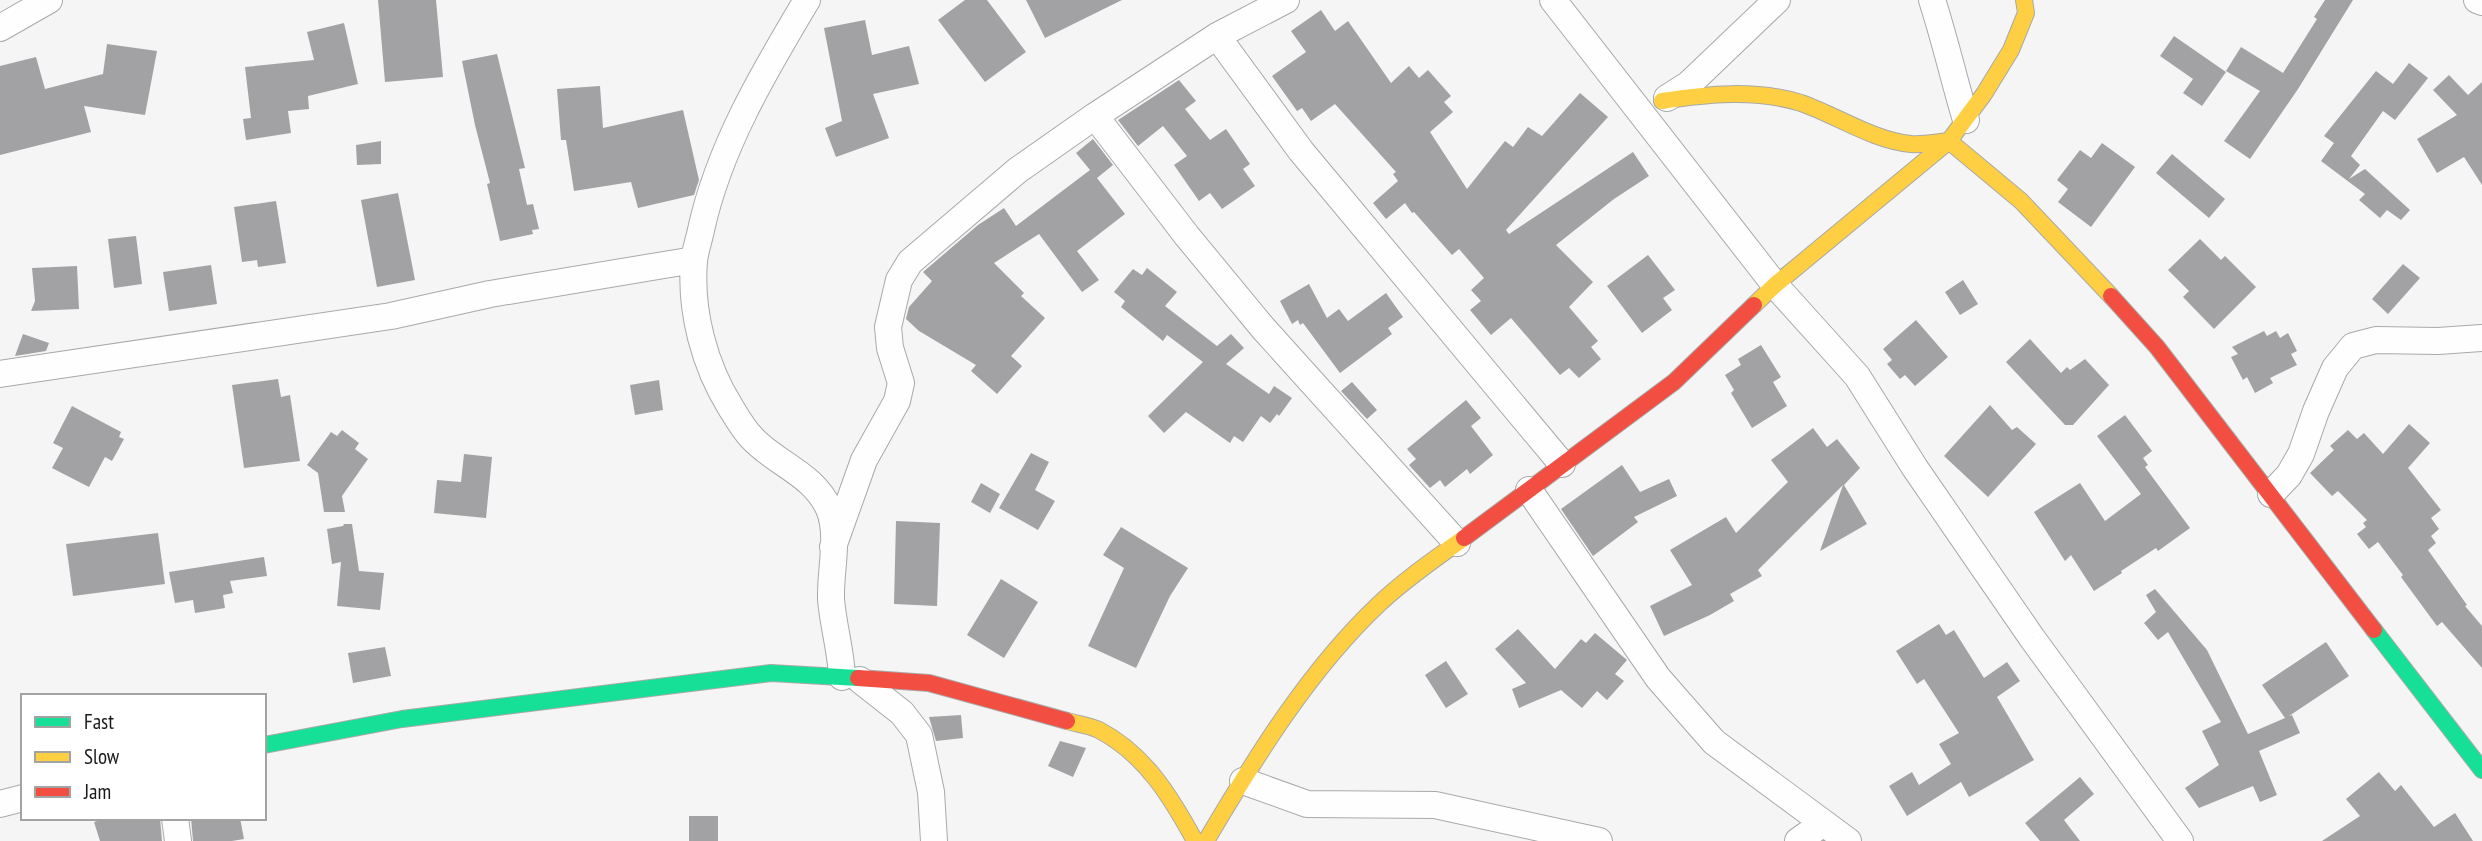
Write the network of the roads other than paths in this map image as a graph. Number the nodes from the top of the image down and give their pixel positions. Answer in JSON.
{"nodes":[{"id":1,"x":49,"y":0,"type":"edge"},
{"id":2,"x":807,"y":0,"type":"edge"},
{"id":3,"x":1286,"y":0,"type":"edge"},
{"id":4,"x":1553,"y":0,"type":"edge"},
{"id":5,"x":1777,"y":0,"type":"edge"},
{"id":6,"x":1932,"y":0,"type":"edge"},
{"id":7,"x":2477,"y":0,"type":"edge"},
{"id":8,"x":2028,"y":2,"type":"edge"},
{"id":9,"x":2482,"y":2,"type":"edge"},
{"id":10,"x":0,"y":28,"type":"edge"},
{"id":11,"x":1217,"y":36,"type":"junction"},
{"id":12,"x":1662,"y":101,"type":"junction"},
{"id":13,"x":1635,"y":107,"type":"junction"},
{"id":14,"x":1095,"y":116,"type":"junction"},
{"id":15,"x":1966,"y":120,"type":"junction"},
{"id":16,"x":1949,"y":141,"type":"junction"},
{"id":17,"x":694,"y":260,"type":"junction"},
{"id":18,"x":1775,"y":285,"type":"junction"},
{"id":19,"x":2482,"y":338,"type":"edge"},
{"id":20,"x":0,"y":374,"type":"edge"},
{"id":21,"x":1562,"y":464,"type":"junction"},
{"id":22,"x":1529,"y":489,"type":"junction"},
{"id":23,"x":2271,"y":495,"type":"junction"},
{"id":24,"x":1457,"y":543,"type":"junction"},
{"id":25,"x":833,"y":547,"type":"junction"},
{"id":26,"x":851,"y":678,"type":"junction"},
{"id":27,"x":266,"y":745,"type":"edge"},
{"id":28,"x":2482,"y":770,"type":"edge"},
{"id":29,"x":1243,"y":781,"type":"junction"},
{"id":30,"x":21,"y":799,"type":"edge"},
{"id":31,"x":0,"y":804,"type":"edge"},
{"id":32,"x":174,"y":820,"type":"edge"},
{"id":33,"x":1822,"y":824,"type":"junction"},
{"id":34,"x":178,"y":841,"type":"edge"},
{"id":35,"x":934,"y":841,"type":"edge"},
{"id":36,"x":1195,"y":841,"type":"edge"},
{"id":37,"x":1206,"y":841,"type":"edge"},
{"id":38,"x":1599,"y":841,"type":"edge"},
{"id":39,"x":1798,"y":841,"type":"edge"},
{"id":40,"x":1848,"y":841,"type":"edge"},
{"id":41,"x":2179,"y":841,"type":"edge"}],
"edges":[{"from":1,"to":10,"type":"street"},
{"from":2,"to":17,"type":"street"},
{"from":3,"to":11,"type":"street"},
{"from":4,"to":13,"type":"street"},
{"from":5,"to":12,"type":"street"},
{"from":6,"to":15,"type":"street"},
{"from":7,"to":9,"type":"street"},
{"from":8,"to":15,"type":"street"},
{"from":11,"to":14,"type":"street"},
{"from":11,"to":21,"type":"street"},
{"from":12,"to":13,"type":"street"},
{"from":12,"to":16,"type":"street"},
{"from":13,"to":18,"type":"street"},
{"from":14,"to":24,"type":"street"},
{"from":14,"to":25,"type":"street"},
{"from":15,"to":16,"type":"street"},
{"from":16,"to":18,"type":"street"},
{"from":16,"to":23,"type":"street"},
{"from":17,"to":20,"type":"street"},
{"from":17,"to":25,"type":"street"},
{"from":18,"to":21,"type":"street"},
{"from":18,"to":41,"type":"street"},
{"from":19,"to":23,"type":"street"},
{"from":21,"to":22,"type":"street"},
{"from":22,"to":24,"type":"street"},
{"from":22,"to":33,"type":"street"},
{"from":23,"to":28,"type":"street"},
{"from":24,"to":29,"type":"street"},
{"from":25,"to":26,"type":"street"},
{"from":26,"to":27,"type":"street"},
{"from":26,"to":35,"type":"street"},
{"from":26,"to":36,"type":"street"},
{"from":29,"to":37,"type":"street"},
{"from":29,"to":38,"type":"street"},
{"from":30,"to":31,"type":"street"},
{"from":32,"to":34,"type":"street"},
{"from":33,"to":39,"type":"street"},
{"from":33,"to":40,"type":"street"}]}
